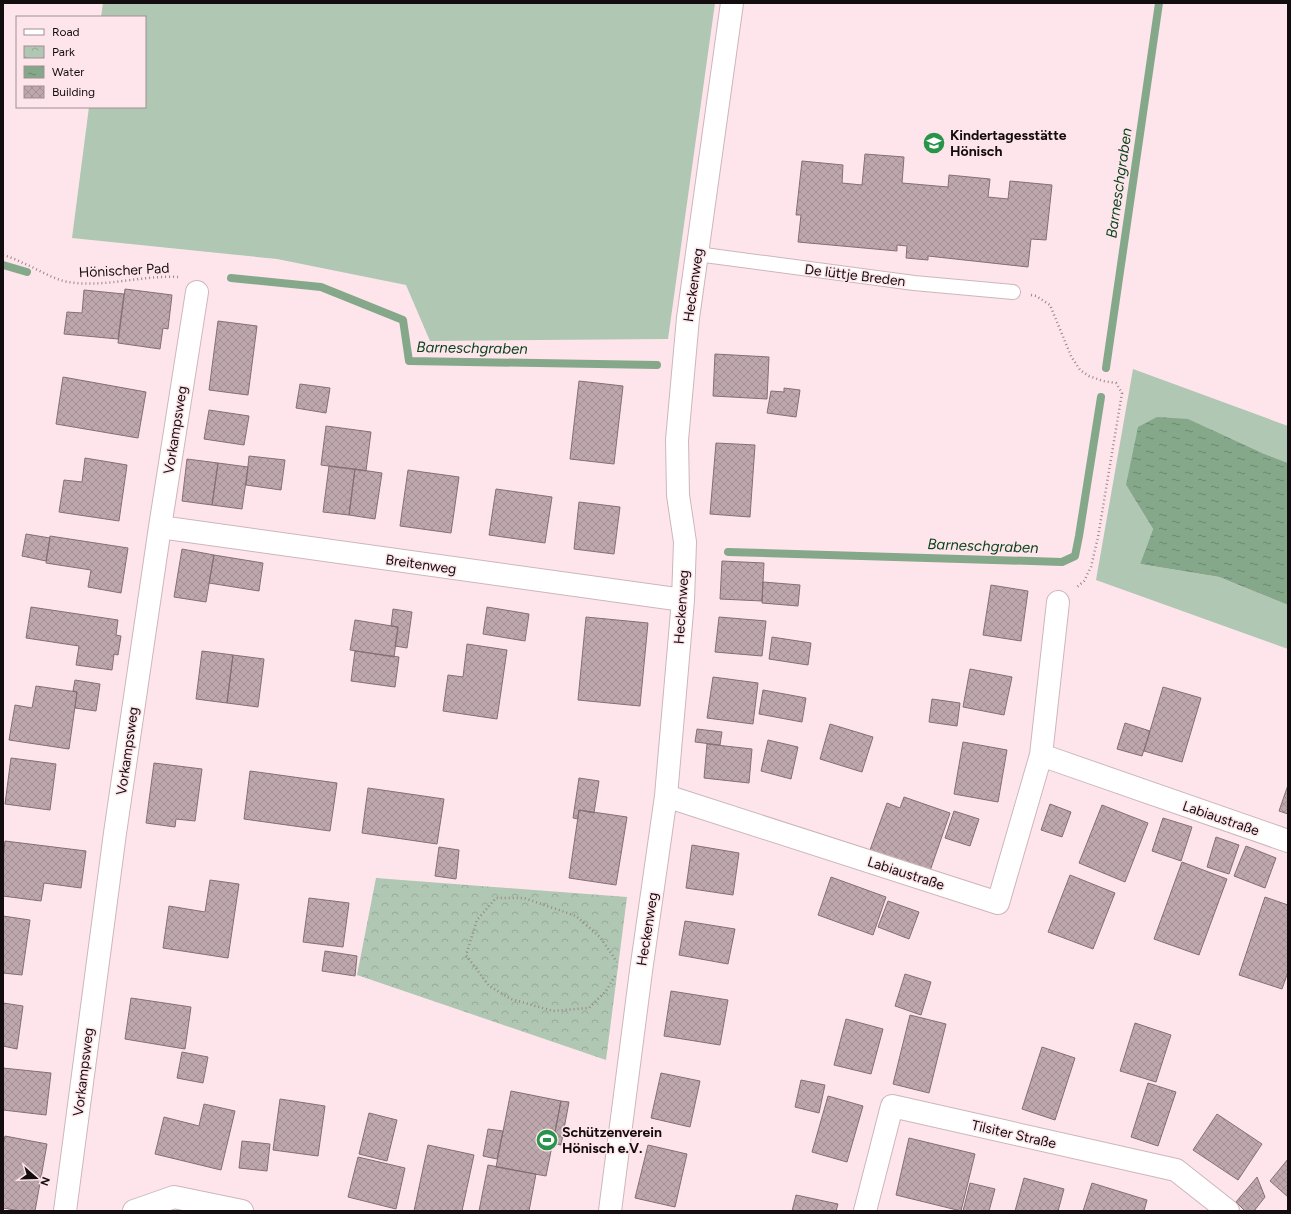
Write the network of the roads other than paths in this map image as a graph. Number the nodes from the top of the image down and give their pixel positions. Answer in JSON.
{"nodes":[{"id":1,"x":732,"y":3,"type":"edge"},
{"id":2,"x":697,"y":254,"type":"junction"},
{"id":3,"x":197,"y":292,"type":"road end"},
{"id":4,"x":1013,"y":292,"type":"road end"},
{"id":5,"x":160,"y":527,"type":"junction"},
{"id":6,"x":683,"y":600,"type":"junction"},
{"id":7,"x":1058,"y":602,"type":"road end"},
{"id":8,"x":1041,"y":755,"type":"junction"},
{"id":9,"x":666,"y":796,"type":"junction"},
{"id":10,"x":1288,"y":841,"type":"edge"},
{"id":11,"x":65,"y":1211,"type":"edge"},
{"id":12,"x":134,"y":1211,"type":"edge"},
{"id":13,"x":242,"y":1211,"type":"edge"},
{"id":14,"x":610,"y":1211,"type":"edge"},
{"id":15,"x":865,"y":1211,"type":"edge"},
{"id":16,"x":1228,"y":1211,"type":"edge"}],
"edges":[{"from":1,"to":2,"type":"street","name":"Heckenweg"},
{"from":2,"to":4,"type":"lane","name":"De lüttje Breden"},
{"from":2,"to":6,"type":"street","name":"Heckenweg"},
{"from":3,"to":5,"type":"street","name":"Vorkampsweg"},
{"from":5,"to":6,"type":"street","name":"Breitenweg"},
{"from":5,"to":11,"type":"street","name":"Vorkampsweg"},
{"from":6,"to":9,"type":"street","name":"Heckenweg"},
{"from":7,"to":8,"type":"street","name":"Labiaustraße"},
{"from":8,"to":9,"type":"street","name":"Labiaustraße"},
{"from":8,"to":10,"type":"street","name":"Labiaustraße"},
{"from":9,"to":14,"type":"street","name":"Heckenweg"},
{"from":12,"to":13,"type":"street"},
{"from":15,"to":16,"type":"street","name":"Tilsiter Straße"}]}
